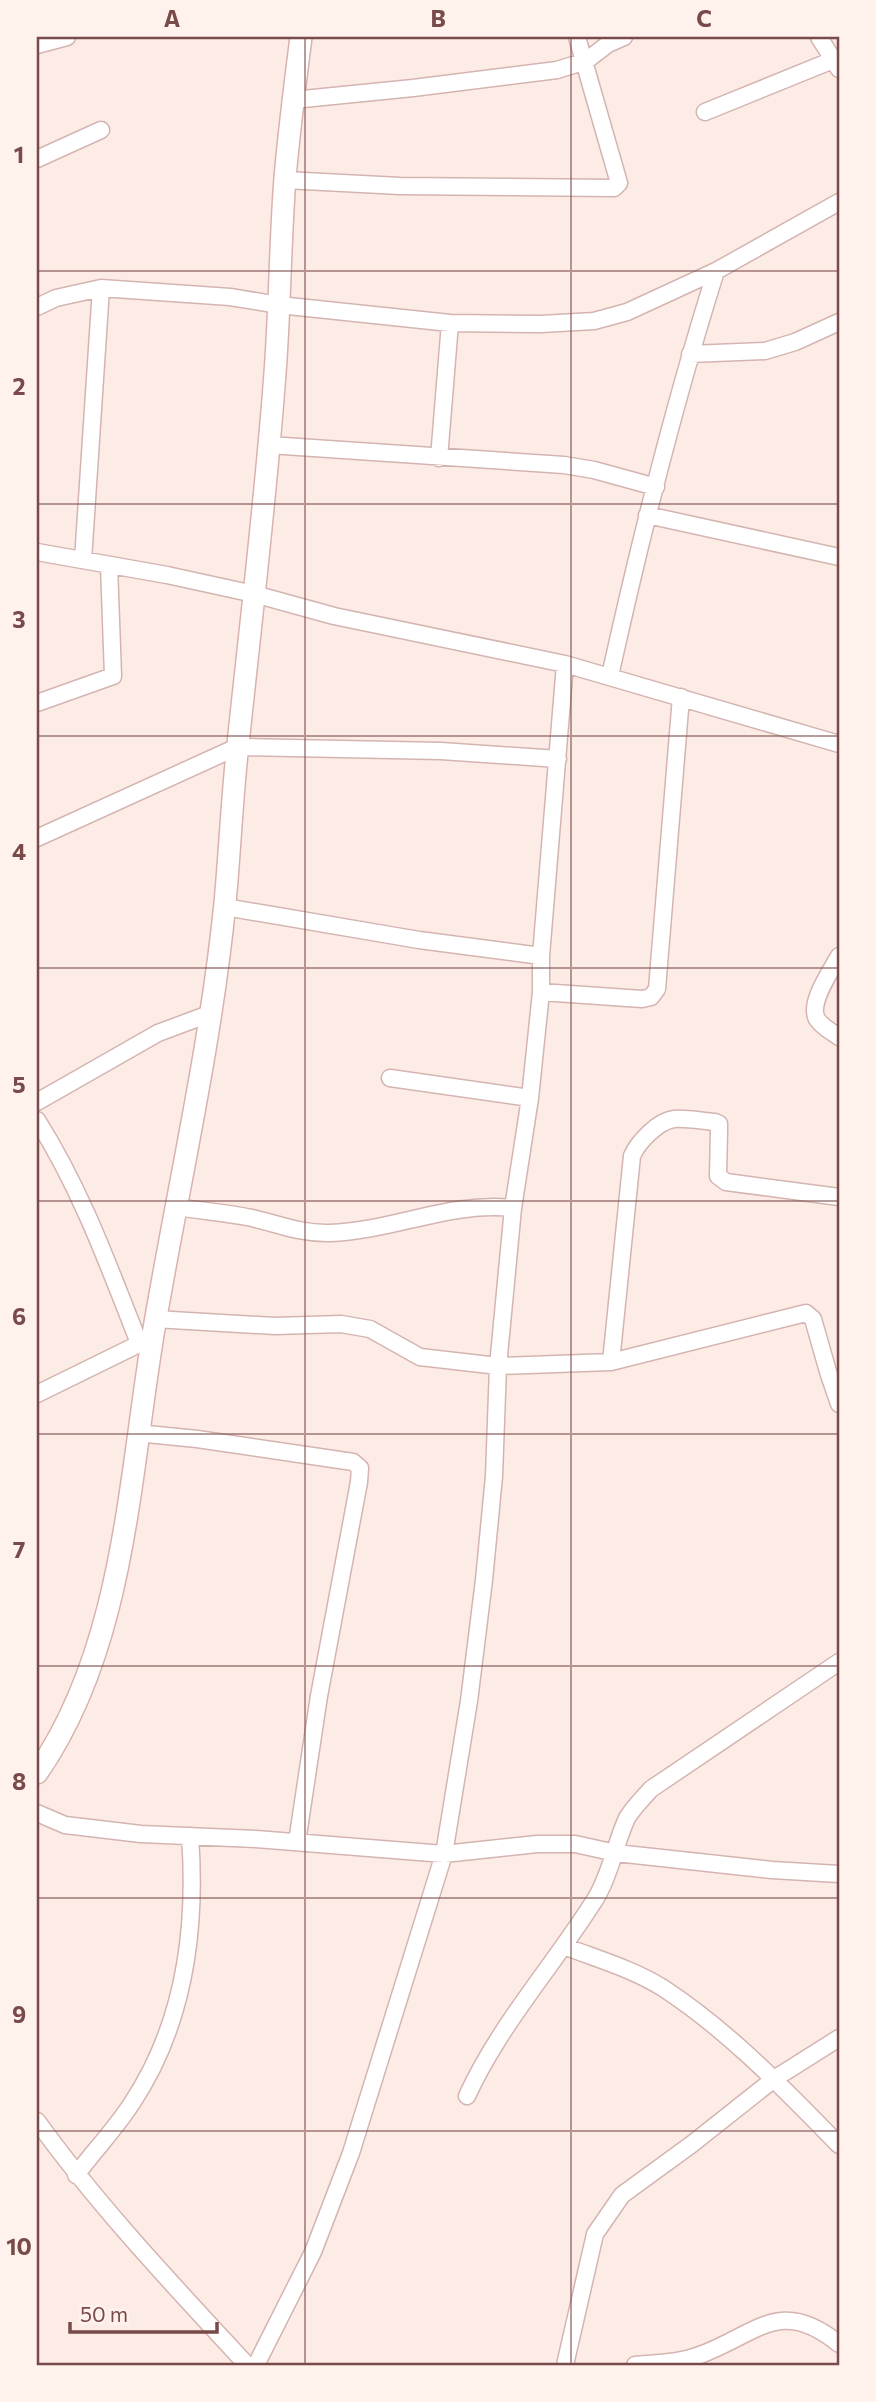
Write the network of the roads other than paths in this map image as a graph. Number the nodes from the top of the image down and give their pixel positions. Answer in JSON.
{"nodes":[{"id":1,"x":67,"y":37,"type":"edge"},
{"id":2,"x":301,"y":37,"type":"edge"},
{"id":3,"x":578,"y":37,"type":"edge"},
{"id":4,"x":624,"y":37,"type":"edge"},
{"id":5,"x":819,"y":37,"type":"edge"},
{"id":6,"x":37,"y":45,"type":"edge"},
{"id":7,"x":586,"y":61,"type":"junction"},
{"id":8,"x":836,"y":65,"type":"edge"},
{"id":9,"x":293,"y":100,"type":"junction"},
{"id":10,"x":705,"y":112,"type":"dead end"},
{"id":11,"x":101,"y":130,"type":"dead end"},
{"id":12,"x":37,"y":159,"type":"edge"},
{"id":13,"x":285,"y":180,"type":"junction"},
{"id":14,"x":839,"y":202,"type":"edge"},
{"id":15,"x":716,"y":271,"type":"junction"},
{"id":16,"x":102,"y":288,"type":"junction"},
{"id":17,"x":279,"y":305,"type":"junction"},
{"id":18,"x":37,"y":307,"type":"edge"},
{"id":19,"x":839,"y":322,"type":"edge"},
{"id":20,"x":450,"y":323,"type":"junction"},
{"id":21,"x":690,"y":354,"type":"junction"},
{"id":22,"x":269,"y":445,"type":"junction"},
{"id":23,"x":439,"y":458,"type":"junction"},
{"id":24,"x":656,"y":487,"type":"junction"},
{"id":25,"x":647,"y":515,"type":"junction"},
{"id":26,"x":37,"y":552,"type":"edge"},
{"id":27,"x":839,"y":557,"type":"edge"},
{"id":28,"x":83,"y":560,"type":"junction"},
{"id":29,"x":109,"y":565,"type":"junction"},
{"id":30,"x":254,"y":594,"type":"junction"},
{"id":31,"x":565,"y":664,"type":"junction"},
{"id":32,"x":610,"y":676,"type":"junction"},
{"id":33,"x":681,"y":697,"type":"junction"},
{"id":34,"x":37,"y":703,"type":"edge"},
{"id":35,"x":839,"y":744,"type":"edge"},
{"id":36,"x":237,"y":747,"type":"junction"},
{"id":37,"x":558,"y":759,"type":"junction"},
{"id":38,"x":37,"y":838,"type":"edge"},
{"id":39,"x":225,"y":907,"type":"junction"},
{"id":40,"x":541,"y":956,"type":"junction"},
{"id":41,"x":839,"y":956,"type":"edge"},
{"id":42,"x":541,"y":992,"type":"junction"},
{"id":43,"x":209,"y":1014,"type":"junction"},
{"id":44,"x":839,"y":1037,"type":"edge"},
{"id":45,"x":390,"y":1078,"type":"dead end"},
{"id":46,"x":530,"y":1098,"type":"junction"},
{"id":47,"x":37,"y":1102,"type":"edge"},
{"id":48,"x":37,"y":1119,"type":"edge"},
{"id":49,"x":839,"y":1197,"type":"edge"},
{"id":50,"x":178,"y":1207,"type":"junction"},
{"id":51,"x":513,"y":1208,"type":"junction"},
{"id":52,"x":149,"y":1333,"type":"junction"},
{"id":53,"x":611,"y":1362,"type":"junction"},
{"id":54,"x":498,"y":1366,"type":"junction"},
{"id":55,"x":37,"y":1394,"type":"edge"},
{"id":56,"x":839,"y":1404,"type":"edge"},
{"id":57,"x":137,"y":1433,"type":"junction"},
{"id":58,"x":839,"y":1662,"type":"edge"},
{"id":59,"x":37,"y":1773,"type":"edge"},
{"id":60,"x":37,"y":1813,"type":"edge"},
{"id":61,"x":190,"y":1836,"type":"junction"},
{"id":62,"x":297,"y":1842,"type":"junction"},
{"id":63,"x":616,"y":1853,"type":"junction"},
{"id":64,"x":444,"y":1854,"type":"junction"},
{"id":65,"x":839,"y":1874,"type":"edge"},
{"id":66,"x":564,"y":1946,"type":"junction"},
{"id":67,"x":839,"y":2038,"type":"edge"},
{"id":68,"x":774,"y":2079,"type":"junction"},
{"id":69,"x":467,"y":2096,"type":"dead end"},
{"id":70,"x":37,"y":2121,"type":"edge"},
{"id":71,"x":839,"y":2145,"type":"edge"},
{"id":72,"x":76,"y":2175,"type":"junction"},
{"id":73,"x":839,"y":2344,"type":"edge"},
{"id":74,"x":247,"y":2365,"type":"edge"},
{"id":75,"x":256,"y":2365,"type":"edge"},
{"id":76,"x":565,"y":2365,"type":"edge"},
{"id":77,"x":635,"y":2365,"type":"edge"}],
"edges":[{"from":1,"to":6,"type":"street"},
{"from":2,"to":9,"type":"street"},
{"from":3,"to":7,"type":"street"},
{"from":4,"to":7,"type":"street"},
{"from":5,"to":8,"type":"street"},
{"from":7,"to":9,"type":"street"},
{"from":7,"to":13,"type":"street"},
{"from":8,"to":10,"type":"street"},
{"from":9,"to":13,"type":"street"},
{"from":11,"to":12,"type":"street"},
{"from":13,"to":17,"type":"street"},
{"from":14,"to":15,"type":"street"},
{"from":15,"to":20,"type":"street"},
{"from":15,"to":21,"type":"street"},
{"from":16,"to":17,"type":"street"},
{"from":16,"to":18,"type":"street"},
{"from":16,"to":28,"type":"street"},
{"from":17,"to":20,"type":"street"},
{"from":17,"to":22,"type":"street"},
{"from":19,"to":21,"type":"street"},
{"from":20,"to":23,"type":"street"},
{"from":21,"to":24,"type":"street"},
{"from":22,"to":23,"type":"street"},
{"from":22,"to":30,"type":"street"},
{"from":23,"to":24,"type":"street"},
{"from":24,"to":25,"type":"street"},
{"from":25,"to":27,"type":"street"},
{"from":25,"to":32,"type":"street"},
{"from":26,"to":28,"type":"street"},
{"from":28,"to":29,"type":"street"},
{"from":29,"to":30,"type":"street"},
{"from":29,"to":34,"type":"street"},
{"from":30,"to":31,"type":"street"},
{"from":30,"to":36,"type":"street"},
{"from":31,"to":32,"type":"street"},
{"from":31,"to":37,"type":"street"},
{"from":32,"to":33,"type":"street"},
{"from":33,"to":35,"type":"street"},
{"from":33,"to":42,"type":"street"},
{"from":36,"to":37,"type":"street"},
{"from":36,"to":38,"type":"street"},
{"from":36,"to":39,"type":"street"},
{"from":37,"to":40,"type":"street"},
{"from":39,"to":40,"type":"street"},
{"from":39,"to":43,"type":"street"},
{"from":40,"to":42,"type":"street"},
{"from":41,"to":44,"type":"street"},
{"from":42,"to":46,"type":"street"},
{"from":43,"to":47,"type":"street"},
{"from":43,"to":50,"type":"street"},
{"from":45,"to":46,"type":"street"},
{"from":46,"to":51,"type":"street"},
{"from":48,"to":52,"type":"street"},
{"from":49,"to":53,"type":"street"},
{"from":50,"to":51,"type":"street"},
{"from":50,"to":52,"type":"street"},
{"from":51,"to":54,"type":"street"},
{"from":52,"to":54,"type":"street"},
{"from":52,"to":55,"type":"street"},
{"from":52,"to":57,"type":"street"},
{"from":53,"to":54,"type":"street"},
{"from":53,"to":56,"type":"street"},
{"from":54,"to":64,"type":"street"},
{"from":57,"to":59,"type":"street"},
{"from":57,"to":62,"type":"street"},
{"from":58,"to":63,"type":"street"},
{"from":60,"to":61,"type":"street"},
{"from":61,"to":62,"type":"street"},
{"from":61,"to":72,"type":"street"},
{"from":62,"to":64,"type":"street"},
{"from":63,"to":64,"type":"street"},
{"from":63,"to":65,"type":"street"},
{"from":63,"to":66,"type":"street"},
{"from":64,"to":75,"type":"street"},
{"from":66,"to":68,"type":"street"},
{"from":66,"to":69,"type":"street"},
{"from":67,"to":68,"type":"street"},
{"from":68,"to":71,"type":"street"},
{"from":68,"to":76,"type":"street"},
{"from":70,"to":72,"type":"street"},
{"from":72,"to":74,"type":"street"},
{"from":73,"to":77,"type":"street"}]}
